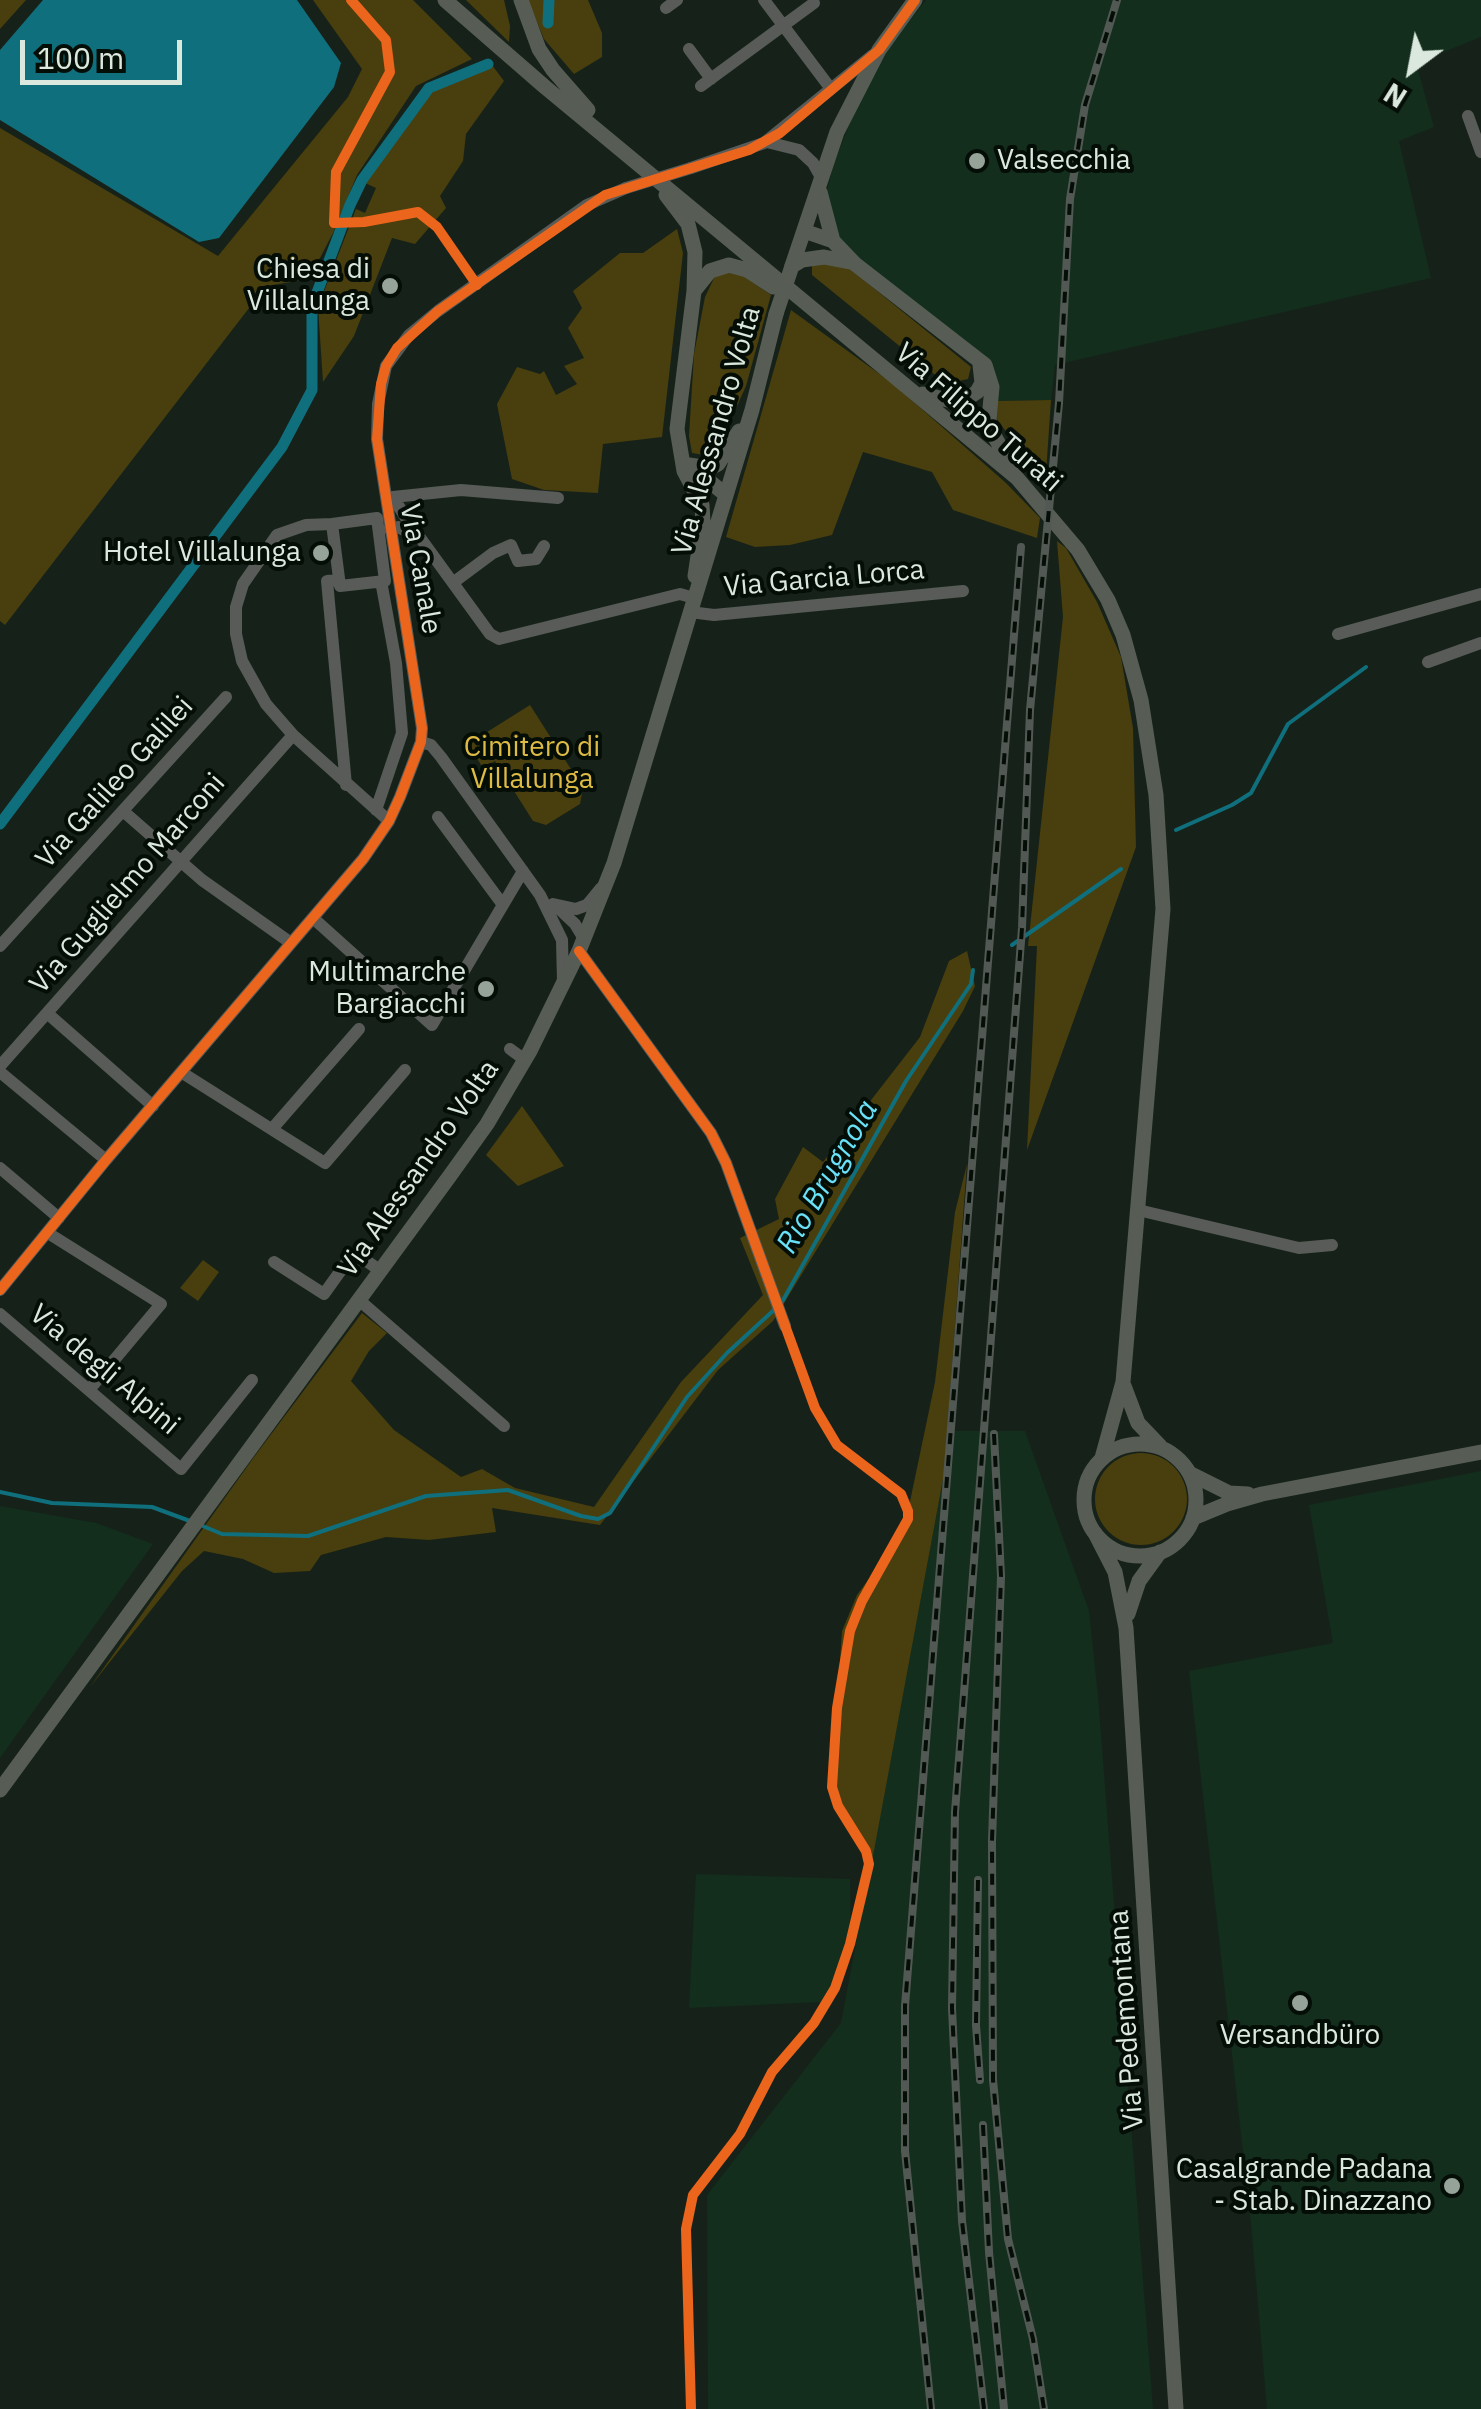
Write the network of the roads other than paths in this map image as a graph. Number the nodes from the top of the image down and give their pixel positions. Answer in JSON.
{"nodes":[{"id":1,"x":521,"y":0,"type":"edge"},
{"id":2,"x":764,"y":0,"type":"edge"},
{"id":3,"x":915,"y":0,"type":"edge"},
{"id":4,"x":814,"y":2,"type":"dead end"},
{"id":5,"x":451,"y":3,"type":"edge"},
{"id":6,"x":784,"y":27,"type":"junction"},
{"id":7,"x":689,"y":49,"type":"dead end"},
{"id":8,"x":879,"y":50,"type":"junction"},
{"id":9,"x":831,"y":89,"type":"junction"},
{"id":10,"x":1468,"y":116,"type":"dead end"},
{"id":11,"x":792,"y":124,"type":"junction"},
{"id":12,"x":766,"y":142,"type":"junction"},
{"id":13,"x":793,"y":146,"type":"junction"},
{"id":14,"x":1481,"y":152,"type":"edge"},
{"id":15,"x":629,"y":155,"type":"junction"},
{"id":16,"x":821,"y":183,"type":"junction"},
{"id":17,"x":804,"y":231,"type":"junction"},
{"id":18,"x":833,"y":241,"type":"junction"},
{"id":19,"x":838,"y":258,"type":"junction"},
{"id":20,"x":855,"y":264,"type":"junction"},
{"id":21,"x":792,"y":266,"type":"junction"},
{"id":22,"x":694,"y":292,"type":"junction"},
{"id":23,"x":810,"y":308,"type":"junction"},
{"id":24,"x":976,"y":357,"type":"junction"},
{"id":25,"x":911,"y":390,"type":"junction"},
{"id":26,"x":752,"y":410,"type":"junction"},
{"id":27,"x":690,"y":473,"type":"junction"},
{"id":28,"x":1017,"y":478,"type":"junction"},
{"id":29,"x":726,"y":496,"type":"junction"},
{"id":30,"x":558,"y":498,"type":"dead end"},
{"id":31,"x":385,"y":522,"type":"junction"},
{"id":32,"x":332,"y":524,"type":"junction"},
{"id":33,"x":416,"y":536,"type":"junction"},
{"id":34,"x":544,"y":546,"type":"dead end"},
{"id":35,"x":387,"y":573,"type":"junction"},
{"id":36,"x":339,"y":580,"type":"junction"},
{"id":37,"x":454,"y":582,"type":"junction"},
{"id":38,"x":963,"y":591,"type":"dead end"},
{"id":39,"x":1481,"y":594,"type":"edge"},
{"id":40,"x":692,"y":605,"type":"junction"},
{"id":41,"x":1338,"y":634,"type":"dead end"},
{"id":42,"x":1481,"y":643,"type":"edge"},
{"id":43,"x":1428,"y":662,"type":"dead end"},
{"id":44,"x":226,"y":697,"type":"dead end"},
{"id":45,"x":293,"y":735,"type":"junction"},
{"id":46,"x":421,"y":742,"type":"junction"},
{"id":47,"x":346,"y":784,"type":"junction"},
{"id":48,"x":376,"y":810,"type":"junction"},
{"id":49,"x":123,"y":811,"type":"junction"},
{"id":50,"x":438,"y":817,"type":"dead end"},
{"id":51,"x":389,"y":821,"type":"junction"},
{"id":52,"x":181,"y":861,"type":"junction"},
{"id":53,"x":614,"y":864,"type":"junction"},
{"id":54,"x":523,"y":871,"type":"junction"},
{"id":55,"x":540,"y":895,"type":"junction"},
{"id":56,"x":553,"y":904,"type":"junction"},
{"id":57,"x":503,"y":906,"type":"junction"},
{"id":58,"x":313,"y":918,"type":"junction"},
{"id":59,"x":554,"y":920,"type":"junction"},
{"id":60,"x":292,"y":943,"type":"junction"},
{"id":61,"x":582,"y":945,"type":"junction"},
{"id":62,"x":0,"y":946,"type":"edge"},
{"id":63,"x":563,"y":986,"type":"junction"},
{"id":64,"x":47,"y":1013,"type":"junction"},
{"id":65,"x":359,"y":1029,"type":"dead end"},
{"id":66,"x":510,"y":1049,"type":"dead end"},
{"id":67,"x":525,"y":1060,"type":"junction"},
{"id":68,"x":0,"y":1069,"type":"edge"},
{"id":69,"x":405,"y":1070,"type":"dead end"},
{"id":70,"x":181,"y":1072,"type":"junction"},
{"id":71,"x":153,"y":1106,"type":"junction"},
{"id":72,"x":272,"y":1129,"type":"junction"},
{"id":73,"x":106,"y":1160,"type":"junction"},
{"id":74,"x":0,"y":1168,"type":"edge"},
{"id":75,"x":1138,"y":1210,"type":"junction"},
{"id":76,"x":59,"y":1218,"type":"junction"},
{"id":77,"x":48,"y":1233,"type":"junction"},
{"id":78,"x":1332,"y":1245,"type":"dead end"},
{"id":79,"x":274,"y":1262,"type":"dead end"},
{"id":80,"x":380,"y":1271,"type":"junction"},
{"id":81,"x":0,"y":1290,"type":"edge"},
{"id":82,"x":359,"y":1300,"type":"junction"},
{"id":83,"x":0,"y":1314,"type":"edge"},
{"id":84,"x":782,"y":1320,"type":"dead end"},
{"id":85,"x":252,"y":1380,"type":"dead end"},
{"id":86,"x":1123,"y":1382,"type":"junction"},
{"id":87,"x":90,"y":1390,"type":"junction"},
{"id":88,"x":504,"y":1426,"type":"dead end"},
{"id":89,"x":1162,"y":1448,"type":"junction"},
{"id":90,"x":1481,"y":1452,"type":"edge"},
{"id":91,"x":1102,"y":1458,"type":"junction"},
{"id":92,"x":1189,"y":1473,"type":"junction"},
{"id":93,"x":1262,"y":1494,"type":"junction"},
{"id":94,"x":1193,"y":1518,"type":"junction"},
{"id":95,"x":1095,"y":1533,"type":"junction"},
{"id":96,"x":1160,"y":1552,"type":"junction"},
{"id":97,"x":1126,"y":1628,"type":"junction"},
{"id":98,"x":0,"y":1790,"type":"edge"},
{"id":99,"x":1176,"y":2409,"type":"edge"}],
"edges":[{"from":1,"to":15,"type":"main road"},
{"from":2,"to":6,"type":"street"},
{"from":3,"to":8,"type":"main road","name":"Via Canale"},
{"from":4,"to":6,"type":"street"},
{"from":5,"to":15,"type":"main road","name":"Via Filippo Turati"},
{"from":6,"to":7,"type":"street"},
{"from":6,"to":9,"type":"street"},
{"from":8,"to":9,"type":"street","name":"Via Canale"},
{"from":8,"to":16,"type":"main road","name":"Via Canale"},
{"from":9,"to":11,"type":"street","name":"Via Canale"},
{"from":10,"to":14,"type":"street"},
{"from":11,"to":12,"type":"street","name":"Via Canale"},
{"from":11,"to":13,"type":"street"},
{"from":12,"to":13,"type":"street"},
{"from":12,"to":31,"type":"street","name":"Via Canale","bridge":true},
{"from":13,"to":16,"type":"street"},
{"from":15,"to":22,"type":"main road"},
{"from":15,"to":23,"type":"main road","name":"Via Filippo Turati"},
{"from":16,"to":17,"type":"main road","name":"Via Canale"},
{"from":16,"to":18,"type":"main road"},
{"from":17,"to":18,"type":"main road"},
{"from":17,"to":19,"type":"main road"},
{"from":17,"to":21,"type":"main road","name":"Via Canale"},
{"from":18,"to":20,"type":"main road"},
{"from":19,"to":20,"type":"main road"},
{"from":19,"to":21,"type":"main road"},
{"from":20,"to":24,"type":"main road"},
{"from":21,"to":26,"type":"main road","name":"Via Alessandro Volta","bridge":true},
{"from":22,"to":23,"type":"main road"},
{"from":22,"to":27,"type":"main road"},
{"from":23,"to":25,"type":"main road","name":"Via Filippo Turati"},
{"from":24,"to":25,"type":"main road"},
{"from":24,"to":28,"type":"main road"},
{"from":25,"to":28,"type":"main road","name":"Via Filippo Turati"},
{"from":26,"to":27,"type":"main road"},
{"from":26,"to":29,"type":"main road","name":"Via Alessandro Volta"},
{"from":27,"to":29,"type":"main road"},
{"from":27,"to":40,"type":"main road"},
{"from":28,"to":75,"type":"main road","name":"Via Filippo Turati"},
{"from":29,"to":40,"type":"main road","name":"Via Alessandro Volta"},
{"from":30,"to":33,"type":"street"},
{"from":31,"to":32,"type":"street"},
{"from":31,"to":33,"type":"street"},
{"from":31,"to":35,"type":"street","name":"Via Canale"},
{"from":32,"to":36,"type":"street"},
{"from":32,"to":45,"type":"street"},
{"from":33,"to":37,"type":"street"},
{"from":34,"to":37,"type":"street"},
{"from":35,"to":36,"type":"street"},
{"from":35,"to":46,"type":"street","name":"Via Canale"},
{"from":35,"to":48,"type":"street","name":"Via Canale"},
{"from":36,"to":47,"type":"street"},
{"from":37,"to":40,"type":"street","name":"Via Garcia Lorca"},
{"from":38,"to":40,"type":"street","name":"Via Garcia Lorca"},
{"from":39,"to":41,"type":"street"},
{"from":40,"to":53,"type":"main road","name":"Via Alessandro Volta"},
{"from":42,"to":43,"type":"street"},
{"from":44,"to":49,"type":"street","name":"Via Galileo Galilei"},
{"from":45,"to":47,"type":"street"},
{"from":45,"to":52,"type":"street","name":"Via Guglielmo Marconi"},
{"from":46,"to":51,"type":"street","name":"Via Canale"},
{"from":46,"to":54,"type":"street"},
{"from":47,"to":48,"type":"street"},
{"from":48,"to":51,"type":"street"},
{"from":49,"to":52,"type":"street"},
{"from":49,"to":62,"type":"street","name":"Via Galileo Galilei"},
{"from":50,"to":57,"type":"street"},
{"from":51,"to":58,"type":"street","name":"Via Canale"},
{"from":52,"to":60,"type":"street"},
{"from":52,"to":64,"type":"street","name":"Via Guglielmo Marconi"},
{"from":53,"to":56,"type":"street"},
{"from":53,"to":61,"type":"main road","name":"Via Alessandro Volta"},
{"from":54,"to":55,"type":"street"},
{"from":54,"to":57,"type":"street"},
{"from":55,"to":56,"type":"street"},
{"from":55,"to":59,"type":"street"},
{"from":56,"to":61,"type":"street"},
{"from":57,"to":58,"type":"street"},
{"from":58,"to":60,"type":"street","name":"Via Canale"},
{"from":59,"to":61,"type":"street"},
{"from":59,"to":63,"type":"street"},
{"from":60,"to":70,"type":"street","name":"Via Canale"},
{"from":61,"to":63,"type":"main road","name":"Via Alessandro Volta"},
{"from":61,"to":84,"type":"street"},
{"from":63,"to":67,"type":"main road","name":"Via Alessandro Volta"},
{"from":64,"to":68,"type":"street","name":"Via Guglielmo Marconi"},
{"from":64,"to":71,"type":"street"},
{"from":65,"to":72,"type":"street"},
{"from":66,"to":67,"type":"street"},
{"from":67,"to":80,"type":"main road","name":"Via Alessandro Volta"},
{"from":68,"to":73,"type":"street"},
{"from":69,"to":72,"type":"street"},
{"from":70,"to":71,"type":"street","name":"Via Canale"},
{"from":70,"to":72,"type":"street"},
{"from":71,"to":73,"type":"street","name":"Via Canale"},
{"from":73,"to":76,"type":"street","name":"Via Canale"},
{"from":74,"to":76,"type":"street"},
{"from":75,"to":78,"type":"street"},
{"from":75,"to":86,"type":"main road","name":"Via Filippo Turati"},
{"from":76,"to":77,"type":"street","name":"Via Canale"},
{"from":77,"to":81,"type":"street","name":"Via Canale"},
{"from":77,"to":87,"type":"street"},
{"from":79,"to":80,"type":"street"},
{"from":80,"to":82,"type":"main road","name":"Via Alessandro Volta"},
{"from":82,"to":88,"type":"street"},
{"from":82,"to":98,"type":"main road","name":"Via Alessandro Volta"},
{"from":83,"to":87,"type":"street","name":"Via degli Alpini"},
{"from":85,"to":87,"type":"street","name":"Via degli Alpini"},
{"from":86,"to":89,"type":"main road","name":"Via Filippo Turati"},
{"from":86,"to":91,"type":"main road","name":"Via Filippo Turati"},
{"from":89,"to":91,"type":"main road"},
{"from":89,"to":92,"type":"main road"},
{"from":90,"to":93,"type":"main road"},
{"from":91,"to":95,"type":"main road"},
{"from":92,"to":93,"type":"main road"},
{"from":92,"to":94,"type":"main road"},
{"from":93,"to":94,"type":"main road"},
{"from":94,"to":96,"type":"main road"},
{"from":95,"to":96,"type":"main road"},
{"from":95,"to":97,"type":"main road"},
{"from":96,"to":97,"type":"main road"},
{"from":97,"to":99,"type":"main road","name":"Via Pedemontana"}]}
